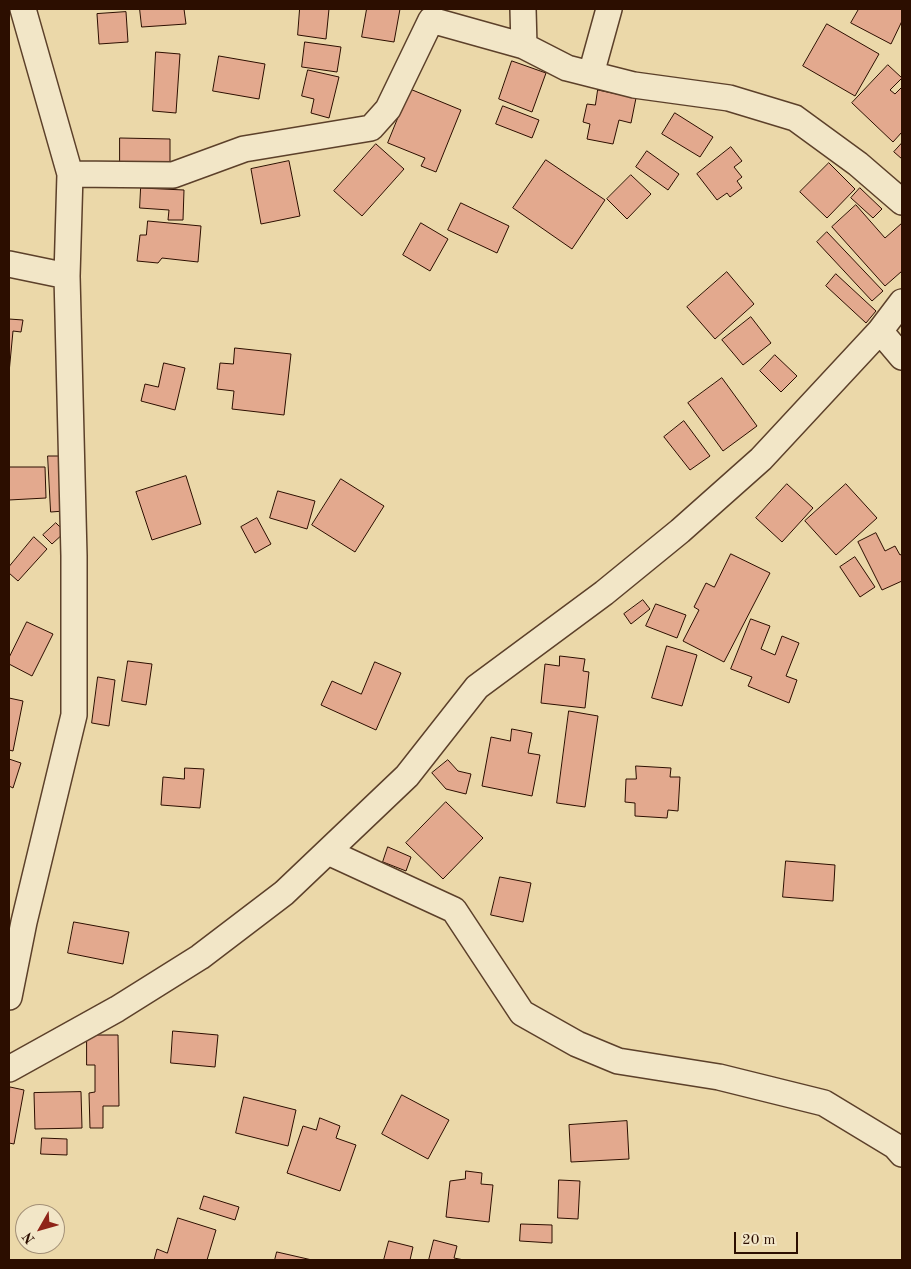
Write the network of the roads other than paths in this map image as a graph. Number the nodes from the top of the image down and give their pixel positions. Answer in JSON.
{"nodes":[{"id":1,"x":23,"y":9,"type":"edge"},
{"id":2,"x":523,"y":9,"type":"edge"},
{"id":3,"x":609,"y":9,"type":"edge"},
{"id":4,"x":524,"y":46,"type":"junction"},
{"id":5,"x":591,"y":74,"type":"junction"},
{"id":6,"x":70,"y":174,"type":"junction"},
{"id":7,"x":902,"y":202,"type":"edge"},
{"id":8,"x":9,"y":264,"type":"edge"},
{"id":9,"x":67,"y":276,"type":"junction"},
{"id":10,"x":902,"y":302,"type":"edge"},
{"id":11,"x":880,"y":331,"type":"junction"},
{"id":12,"x":902,"y":357,"type":"edge"},
{"id":13,"x":328,"y":852,"type":"junction"},
{"id":14,"x":9,"y":997,"type":"edge"},
{"id":15,"x":9,"y":1069,"type":"edge"},
{"id":16,"x":902,"y":1154,"type":"edge"}],
"edges":[{"from":1,"to":6,"type":"street"},
{"from":2,"to":4,"type":"street"},
{"from":3,"to":5,"type":"street"},
{"from":4,"to":5,"type":"street"},
{"from":4,"to":6,"type":"street"},
{"from":5,"to":7,"type":"street"},
{"from":6,"to":9,"type":"street"},
{"from":8,"to":9,"type":"street"},
{"from":9,"to":14,"type":"street"},
{"from":10,"to":11,"type":"street"},
{"from":11,"to":12,"type":"street"},
{"from":11,"to":13,"type":"street"},
{"from":13,"to":15,"type":"street"},
{"from":13,"to":16,"type":"street"}]}
